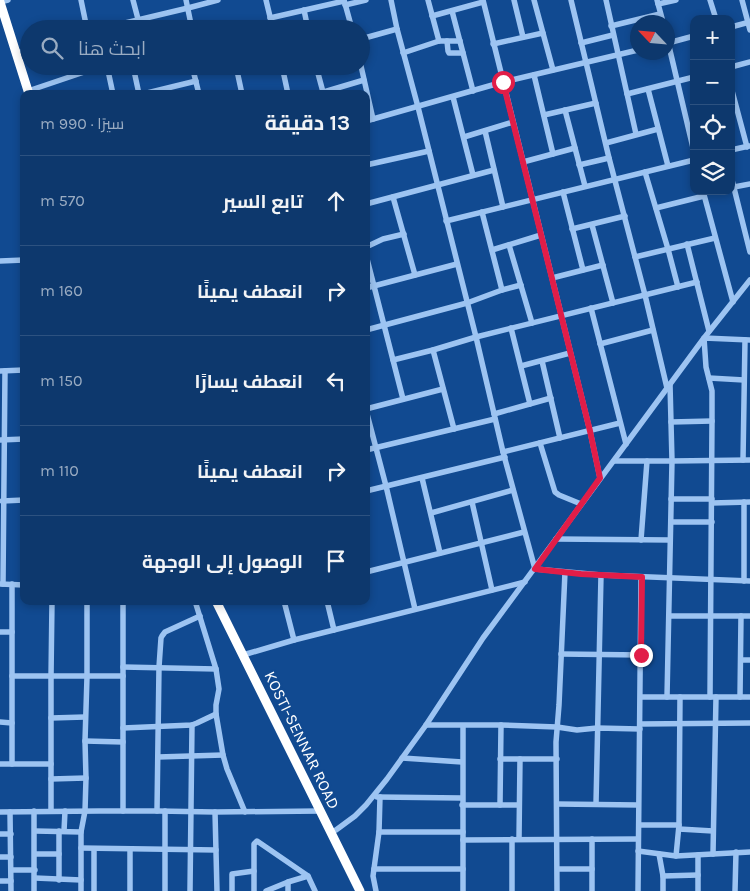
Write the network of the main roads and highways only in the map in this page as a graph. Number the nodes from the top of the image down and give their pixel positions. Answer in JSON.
{"nodes":[{"id":1,"x":0,"y":2,"type":"edge"},
{"id":2,"x":20,"y":66,"type":"edge"},
{"id":3,"x":23,"y":75,"type":"edge"},
{"id":4,"x":27,"y":90,"type":"edge"},
{"id":5,"x":218,"y":605,"type":"edge"},
{"id":6,"x":360,"y":891,"type":"edge"}],
"edges":[{"from":1,"to":2,"type":"highway"},
{"from":3,"to":4,"type":"highway"},
{"from":5,"to":6,"type":"highway","name":"KOSTI-SENNAR ROAD"}]}
